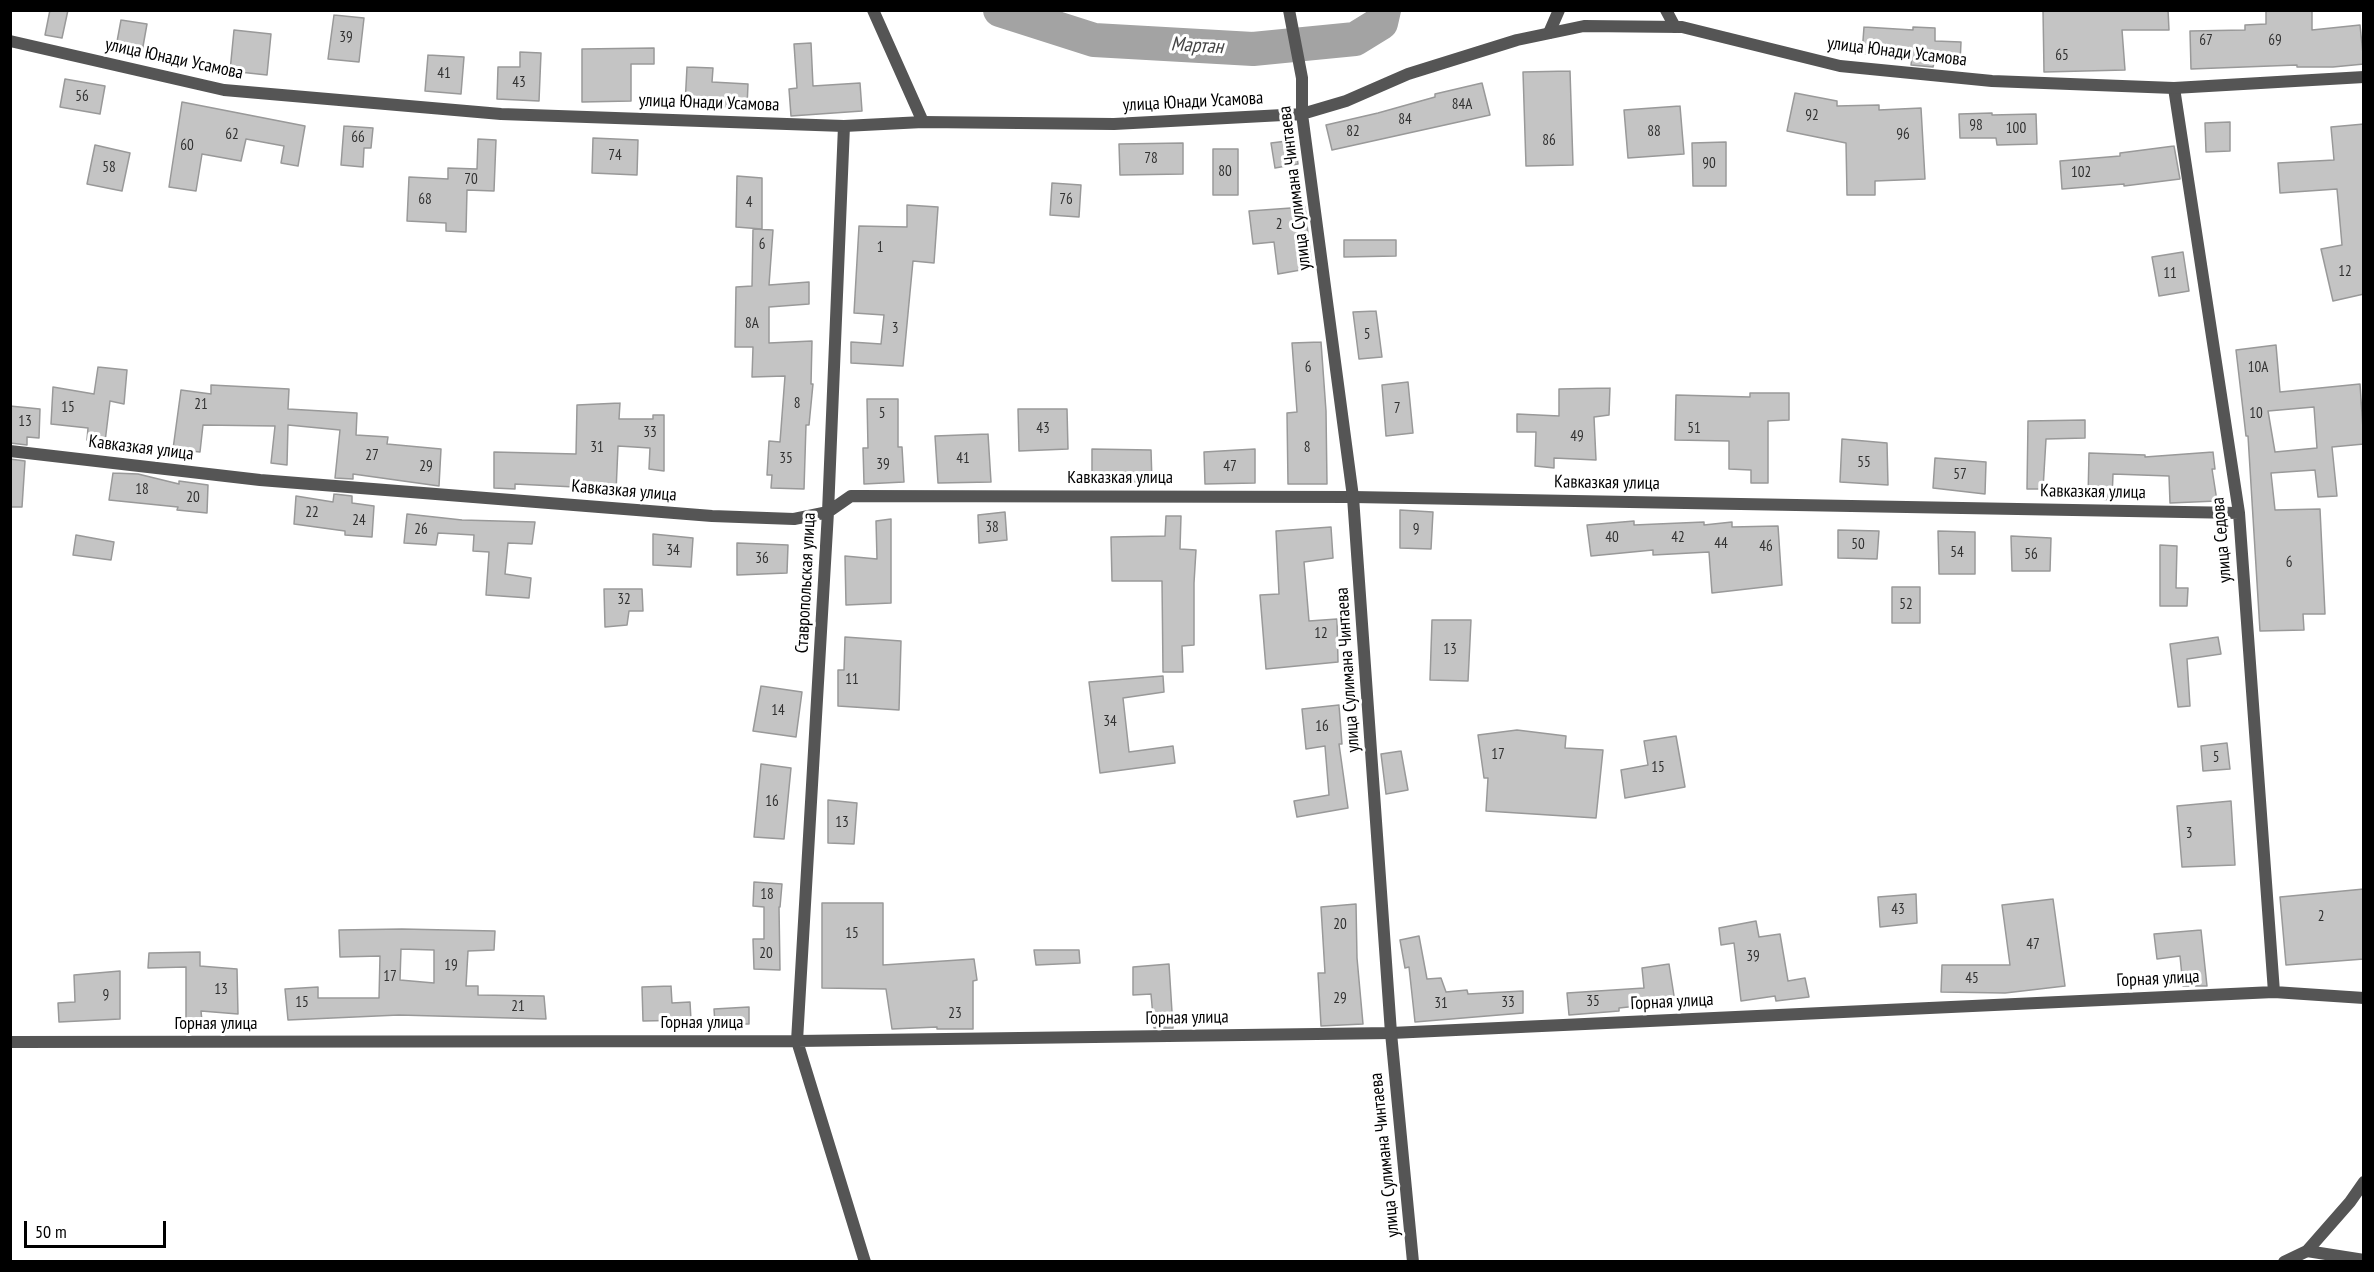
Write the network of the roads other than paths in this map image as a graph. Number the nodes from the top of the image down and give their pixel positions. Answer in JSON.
{"nodes":[{"id":1,"x":873,"y":10,"type":"edge"},
{"id":2,"x":1289,"y":10,"type":"edge"},
{"id":3,"x":1559,"y":10,"type":"edge"},
{"id":4,"x":1666,"y":10,"type":"edge"},
{"id":5,"x":1675,"y":27,"type":"junction"},
{"id":6,"x":1549,"y":33,"type":"junction"},
{"id":7,"x":10,"y":41,"type":"edge"},
{"id":8,"x":2364,"y":77,"type":"edge"},
{"id":9,"x":2174,"y":88,"type":"junction"},
{"id":10,"x":1302,"y":114,"type":"junction"},
{"id":11,"x":923,"y":122,"type":"junction"},
{"id":12,"x":844,"y":126,"type":"junction"},
{"id":13,"x":10,"y":451,"type":"edge"},
{"id":14,"x":1353,"y":497,"type":"junction"},
{"id":15,"x":828,"y":513,"type":"junction"},
{"id":16,"x":2239,"y":513,"type":"junction"},
{"id":17,"x":2274,"y":992,"type":"junction"},
{"id":18,"x":2364,"y":998,"type":"edge"},
{"id":19,"x":1391,"y":1033,"type":"junction"},
{"id":20,"x":797,"y":1041,"type":"junction"},
{"id":21,"x":10,"y":1042,"type":"edge"},
{"id":22,"x":2364,"y":1182,"type":"edge"},
{"id":23,"x":2307,"y":1251,"type":"junction"},
{"id":24,"x":2364,"y":1260,"type":"edge"},
{"id":25,"x":865,"y":1262,"type":"edge"},
{"id":26,"x":1413,"y":1262,"type":"edge"},
{"id":27,"x":2284,"y":1262,"type":"edge"}],
"edges":[{"from":1,"to":11,"type":"street"},
{"from":2,"to":10,"type":"street","name":"улица Сулимана Чинтаева"},
{"from":3,"to":6,"type":"street"},
{"from":4,"to":5,"type":"street"},
{"from":5,"to":6,"type":"street","name":"улица Юнади Усамова"},
{"from":5,"to":9,"type":"street","name":"улица Юнади Усамова"},
{"from":6,"to":10,"type":"street","name":"улица Юнади Усамова"},
{"from":7,"to":12,"type":"street","name":"улица Юнади Усамова"},
{"from":8,"to":9,"type":"street","name":"улица Юнади Усамова"},
{"from":9,"to":16,"type":"street","name":"улица Седова"},
{"from":10,"to":11,"type":"street","name":"улица Юнади Усамова"},
{"from":10,"to":14,"type":"street","name":"улица Сулимана Чинтаева"},
{"from":11,"to":12,"type":"street","name":"улица Юнади Усамова"},
{"from":12,"to":15,"type":"street","name":"Ставропольская улица"},
{"from":13,"to":15,"type":"street","name":"Кавказкая улица"},
{"from":14,"to":15,"type":"street","name":"Кавказкая улица"},
{"from":14,"to":16,"type":"street","name":"Кавказкая улица"},
{"from":14,"to":19,"type":"street","name":"улица Сулимана Чинтаева"},
{"from":15,"to":20,"type":"street","name":"Ставропольская улица"},
{"from":16,"to":17,"type":"street","name":"улица Седова"},
{"from":17,"to":18,"type":"street","name":"Горная улица"},
{"from":17,"to":19,"type":"street","name":"Горная улица"},
{"from":19,"to":20,"type":"street","name":"Горная улица"},
{"from":19,"to":26,"type":"street","name":"улица Сулимана Чинтаева"},
{"from":20,"to":21,"type":"street","name":"Горная улица"},
{"from":20,"to":25,"type":"street"},
{"from":22,"to":23,"type":"street"},
{"from":23,"to":24,"type":"street"},
{"from":23,"to":27,"type":"street"}]}
